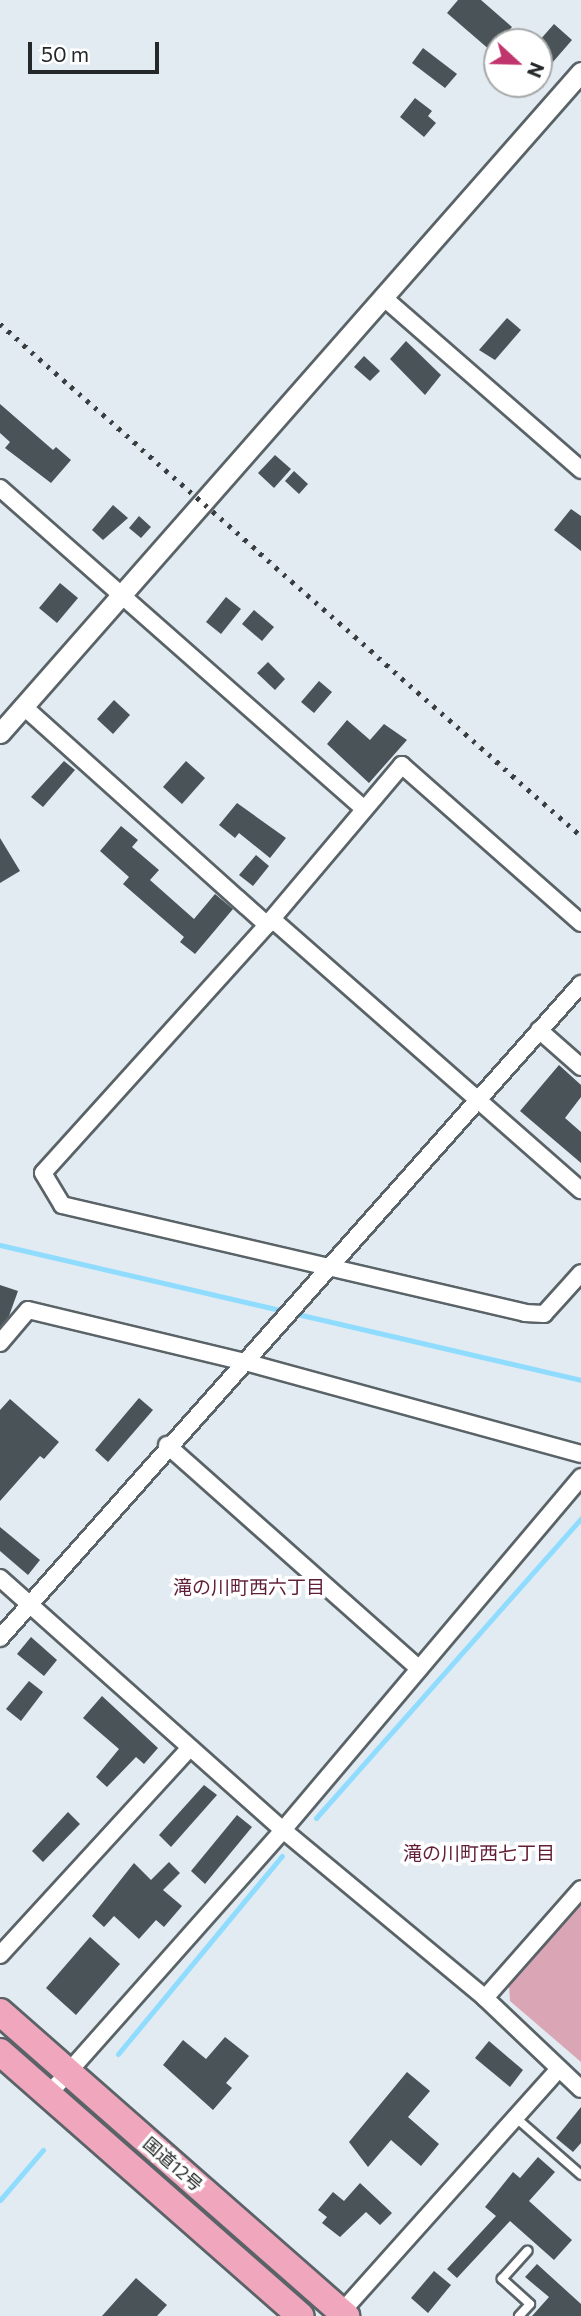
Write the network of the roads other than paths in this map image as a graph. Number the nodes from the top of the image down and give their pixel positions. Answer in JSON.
{"nodes":[{"id":1,"x":581,"y":72,"type":"edge"},
{"id":2,"x":383,"y":297,"type":"junction"},
{"id":3,"x":581,"y":470,"type":"edge"},
{"id":4,"x":0,"y":488,"type":"edge"},
{"id":5,"x":121,"y":594,"type":"junction"},
{"id":6,"x":23,"y":706,"type":"junction"},
{"id":7,"x":0,"y":733,"type":"edge"},
{"id":8,"x":363,"y":808,"type":"junction"},
{"id":9,"x":269,"y":922,"type":"junction"},
{"id":10,"x":581,"y":923,"type":"edge"},
{"id":11,"x":581,"y":984,"type":"edge"},
{"id":12,"x":538,"y":1030,"type":"junction"},
{"id":13,"x":581,"y":1068,"type":"edge"},
{"id":14,"x":475,"y":1099,"type":"junction"},
{"id":15,"x":581,"y":1189,"type":"edge"},
{"id":16,"x":326,"y":1269,"type":"junction"},
{"id":17,"x":581,"y":1273,"type":"edge"},
{"id":18,"x":0,"y":1343,"type":"edge"},
{"id":19,"x":245,"y":1362,"type":"junction"},
{"id":20,"x":167,"y":1445,"type":"junction"},
{"id":21,"x":581,"y":1454,"type":"edge"},
{"id":22,"x":581,"y":1477,"type":"edge"},
{"id":23,"x":0,"y":1577,"type":"edge"},
{"id":24,"x":30,"y":1604,"type":"junction"},
{"id":25,"x":0,"y":1638,"type":"edge"},
{"id":26,"x":419,"y":1669,"type":"junction"},
{"id":27,"x":190,"y":1748,"type":"junction"},
{"id":28,"x":284,"y":1830,"type":"junction"},
{"id":29,"x":581,"y":1889,"type":"edge"},
{"id":30,"x":0,"y":1955,"type":"edge"},
{"id":31,"x":485,"y":1998,"type":"junction"},
{"id":32,"x":0,"y":2012,"type":"edge"},
{"id":33,"x":0,"y":2053,"type":"edge"},
{"id":34,"x":558,"y":2070,"type":"junction"},
{"id":35,"x":68,"y":2072,"type":"junction"},
{"id":36,"x":581,"y":2090,"type":"edge"},
{"id":37,"x":48,"y":2095,"type":"junction"},
{"id":38,"x":516,"y":2118,"type":"junction"},
{"id":39,"x":581,"y":2175,"type":"edge"},
{"id":40,"x":527,"y":2251,"type":"dead end"},
{"id":41,"x":342,"y":2315,"type":"edge"},
{"id":42,"x":300,"y":2316,"type":"edge"},
{"id":43,"x":519,"y":2316,"type":"edge"}],
"edges":[{"from":1,"to":2,"type":"street"},
{"from":2,"to":3,"type":"street"},
{"from":2,"to":5,"type":"street"},
{"from":4,"to":5,"type":"street"},
{"from":5,"to":6,"type":"street"},
{"from":5,"to":8,"type":"street"},
{"from":6,"to":7,"type":"street"},
{"from":6,"to":9,"type":"street"},
{"from":8,"to":9,"type":"street"},
{"from":8,"to":10,"type":"street"},
{"from":9,"to":14,"type":"street"},
{"from":9,"to":16,"type":"street"},
{"from":11,"to":12,"type":"street"},
{"from":12,"to":13,"type":"street"},
{"from":12,"to":14,"type":"street"},
{"from":14,"to":15,"type":"street"},
{"from":14,"to":16,"type":"street"},
{"from":16,"to":17,"type":"street"},
{"from":16,"to":19,"type":"street"},
{"from":18,"to":19,"type":"street"},
{"from":19,"to":20,"type":"street"},
{"from":19,"to":21,"type":"street"},
{"from":20,"to":24,"type":"street"},
{"from":20,"to":26,"type":"street"},
{"from":22,"to":26,"type":"street"},
{"from":23,"to":24,"type":"street"},
{"from":24,"to":25,"type":"street"},
{"from":24,"to":27,"type":"street"},
{"from":26,"to":28,"type":"street"},
{"from":27,"to":28,"type":"street"},
{"from":27,"to":30,"type":"street"},
{"from":28,"to":31,"type":"street"},
{"from":28,"to":35,"type":"street"},
{"from":29,"to":31,"type":"street"},
{"from":31,"to":34,"type":"street"},
{"from":32,"to":35,"type":"highway","name":"国道12号"},
{"from":33,"to":37,"type":"highway","name":"国道12号"},
{"from":34,"to":36,"type":"street"},
{"from":34,"to":38,"type":"street"},
{"from":35,"to":37,"type":"street"},
{"from":35,"to":41,"type":"highway","name":"国道12号"},
{"from":37,"to":42,"type":"highway","name":"国道12号"},
{"from":38,"to":39,"type":"lane"},
{"from":38,"to":41,"type":"street"},
{"from":40,"to":43,"type":"lane"}]}
